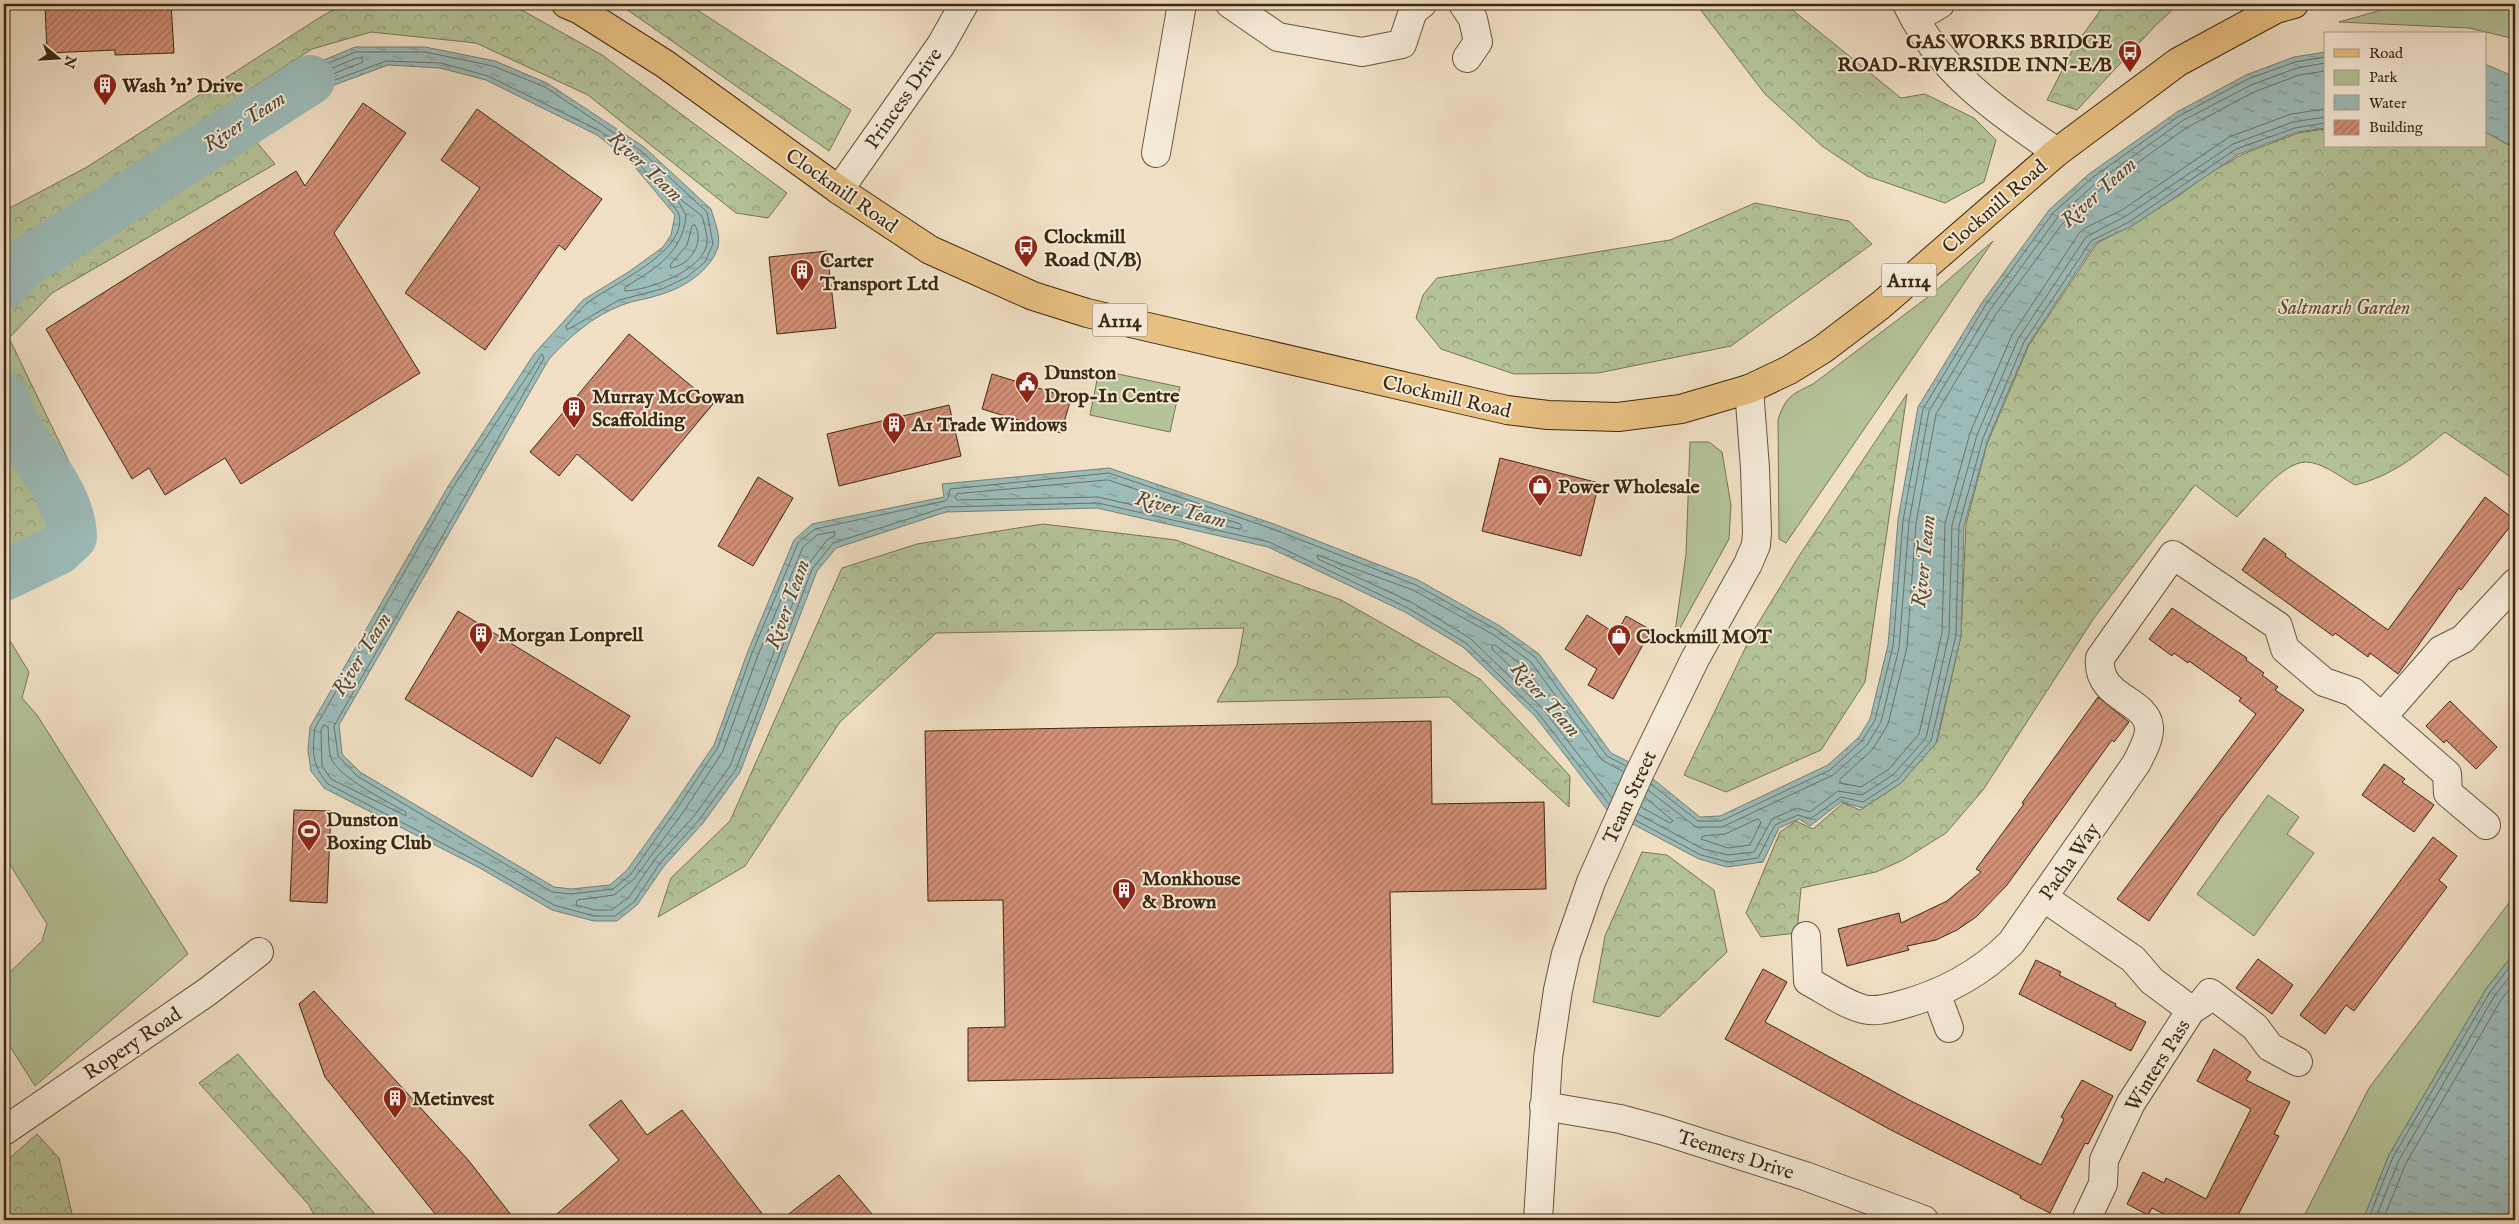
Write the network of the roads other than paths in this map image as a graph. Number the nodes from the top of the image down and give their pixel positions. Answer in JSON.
{"nodes":[{"id":1,"x":566,"y":4,"type":"edge"},
{"id":2,"x":964,"y":4,"type":"edge"},
{"id":3,"x":1182,"y":4,"type":"edge"},
{"id":4,"x":1230,"y":4,"type":"edge"},
{"id":5,"x":1422,"y":4,"type":"edge"},
{"id":6,"x":1463,"y":4,"type":"edge"},
{"id":7,"x":1940,"y":4,"type":"edge"},
{"id":8,"x":2294,"y":4,"type":"edge"},
{"id":9,"x":1911,"y":12,"type":"edge"},
{"id":10,"x":1467,"y":58,"type":"dead end"},
{"id":11,"x":2056,"y":152,"type":"junction"},
{"id":12,"x":1156,"y":153,"type":"dead end"},
{"id":13,"x":839,"y":190,"type":"junction"},
{"id":14,"x":1749,"y":389,"type":"junction"},
{"id":15,"x":2515,"y":583,"type":"edge"},
{"id":16,"x":2383,"y":716,"type":"junction"},
{"id":17,"x":2486,"y":825,"type":"dead end"},
{"id":18,"x":2043,"y":898,"type":"junction"},
{"id":19,"x":1806,"y":936,"type":"dead end"},
{"id":20,"x":259,"y":952,"type":"dead end"},
{"id":21,"x":1936,"y":993,"type":"junction"},
{"id":22,"x":2191,"y":1010,"type":"junction"},
{"id":23,"x":1949,"y":1028,"type":"dead end"},
{"id":24,"x":2298,"y":1062,"type":"dead end"},
{"id":25,"x":1544,"y":1106,"type":"junction"},
{"id":26,"x":4,"y":1131,"type":"edge"},
{"id":27,"x":1538,"y":1220,"type":"edge"},
{"id":28,"x":1924,"y":1220,"type":"edge"},
{"id":29,"x":2086,"y":1220,"type":"edge"}],
"edges":[{"from":1,"to":13,"type":"main road","name":"Clockmill Road","number":"A1114"},
{"from":2,"to":13,"type":"street","name":"Princess Drive"},
{"from":3,"to":12,"type":"street"},
{"from":4,"to":5,"type":"street"},
{"from":6,"to":10,"type":"street"},
{"from":7,"to":9,"type":"street"},
{"from":8,"to":11,"type":"main road","name":"Clockmill Road","number":"A1114"},
{"from":9,"to":11,"type":"street"},
{"from":11,"to":14,"type":"main road","name":"Clockmill Road","number":"A1114"},
{"from":13,"to":14,"type":"main road","name":"Clockmill Road","number":"A1114"},
{"from":14,"to":25,"type":"street","name":"Team Street"},
{"from":15,"to":16,"type":"street"},
{"from":16,"to":17,"type":"street"},
{"from":16,"to":18,"type":"street","name":"Pacha Way"},
{"from":18,"to":21,"type":"street","name":"Pacha Way"},
{"from":18,"to":22,"type":"street"},
{"from":19,"to":21,"type":"street","name":"Pacha Way"},
{"from":20,"to":26,"type":"street","name":"Ropery Road"},
{"from":21,"to":23,"type":"street"},
{"from":22,"to":24,"type":"street","name":"Winters Pass"},
{"from":22,"to":29,"type":"street","name":"Winters Pass"},
{"from":25,"to":27,"type":"street","name":"Team Street"},
{"from":25,"to":28,"type":"street","name":"Teemers Drive"}]}
